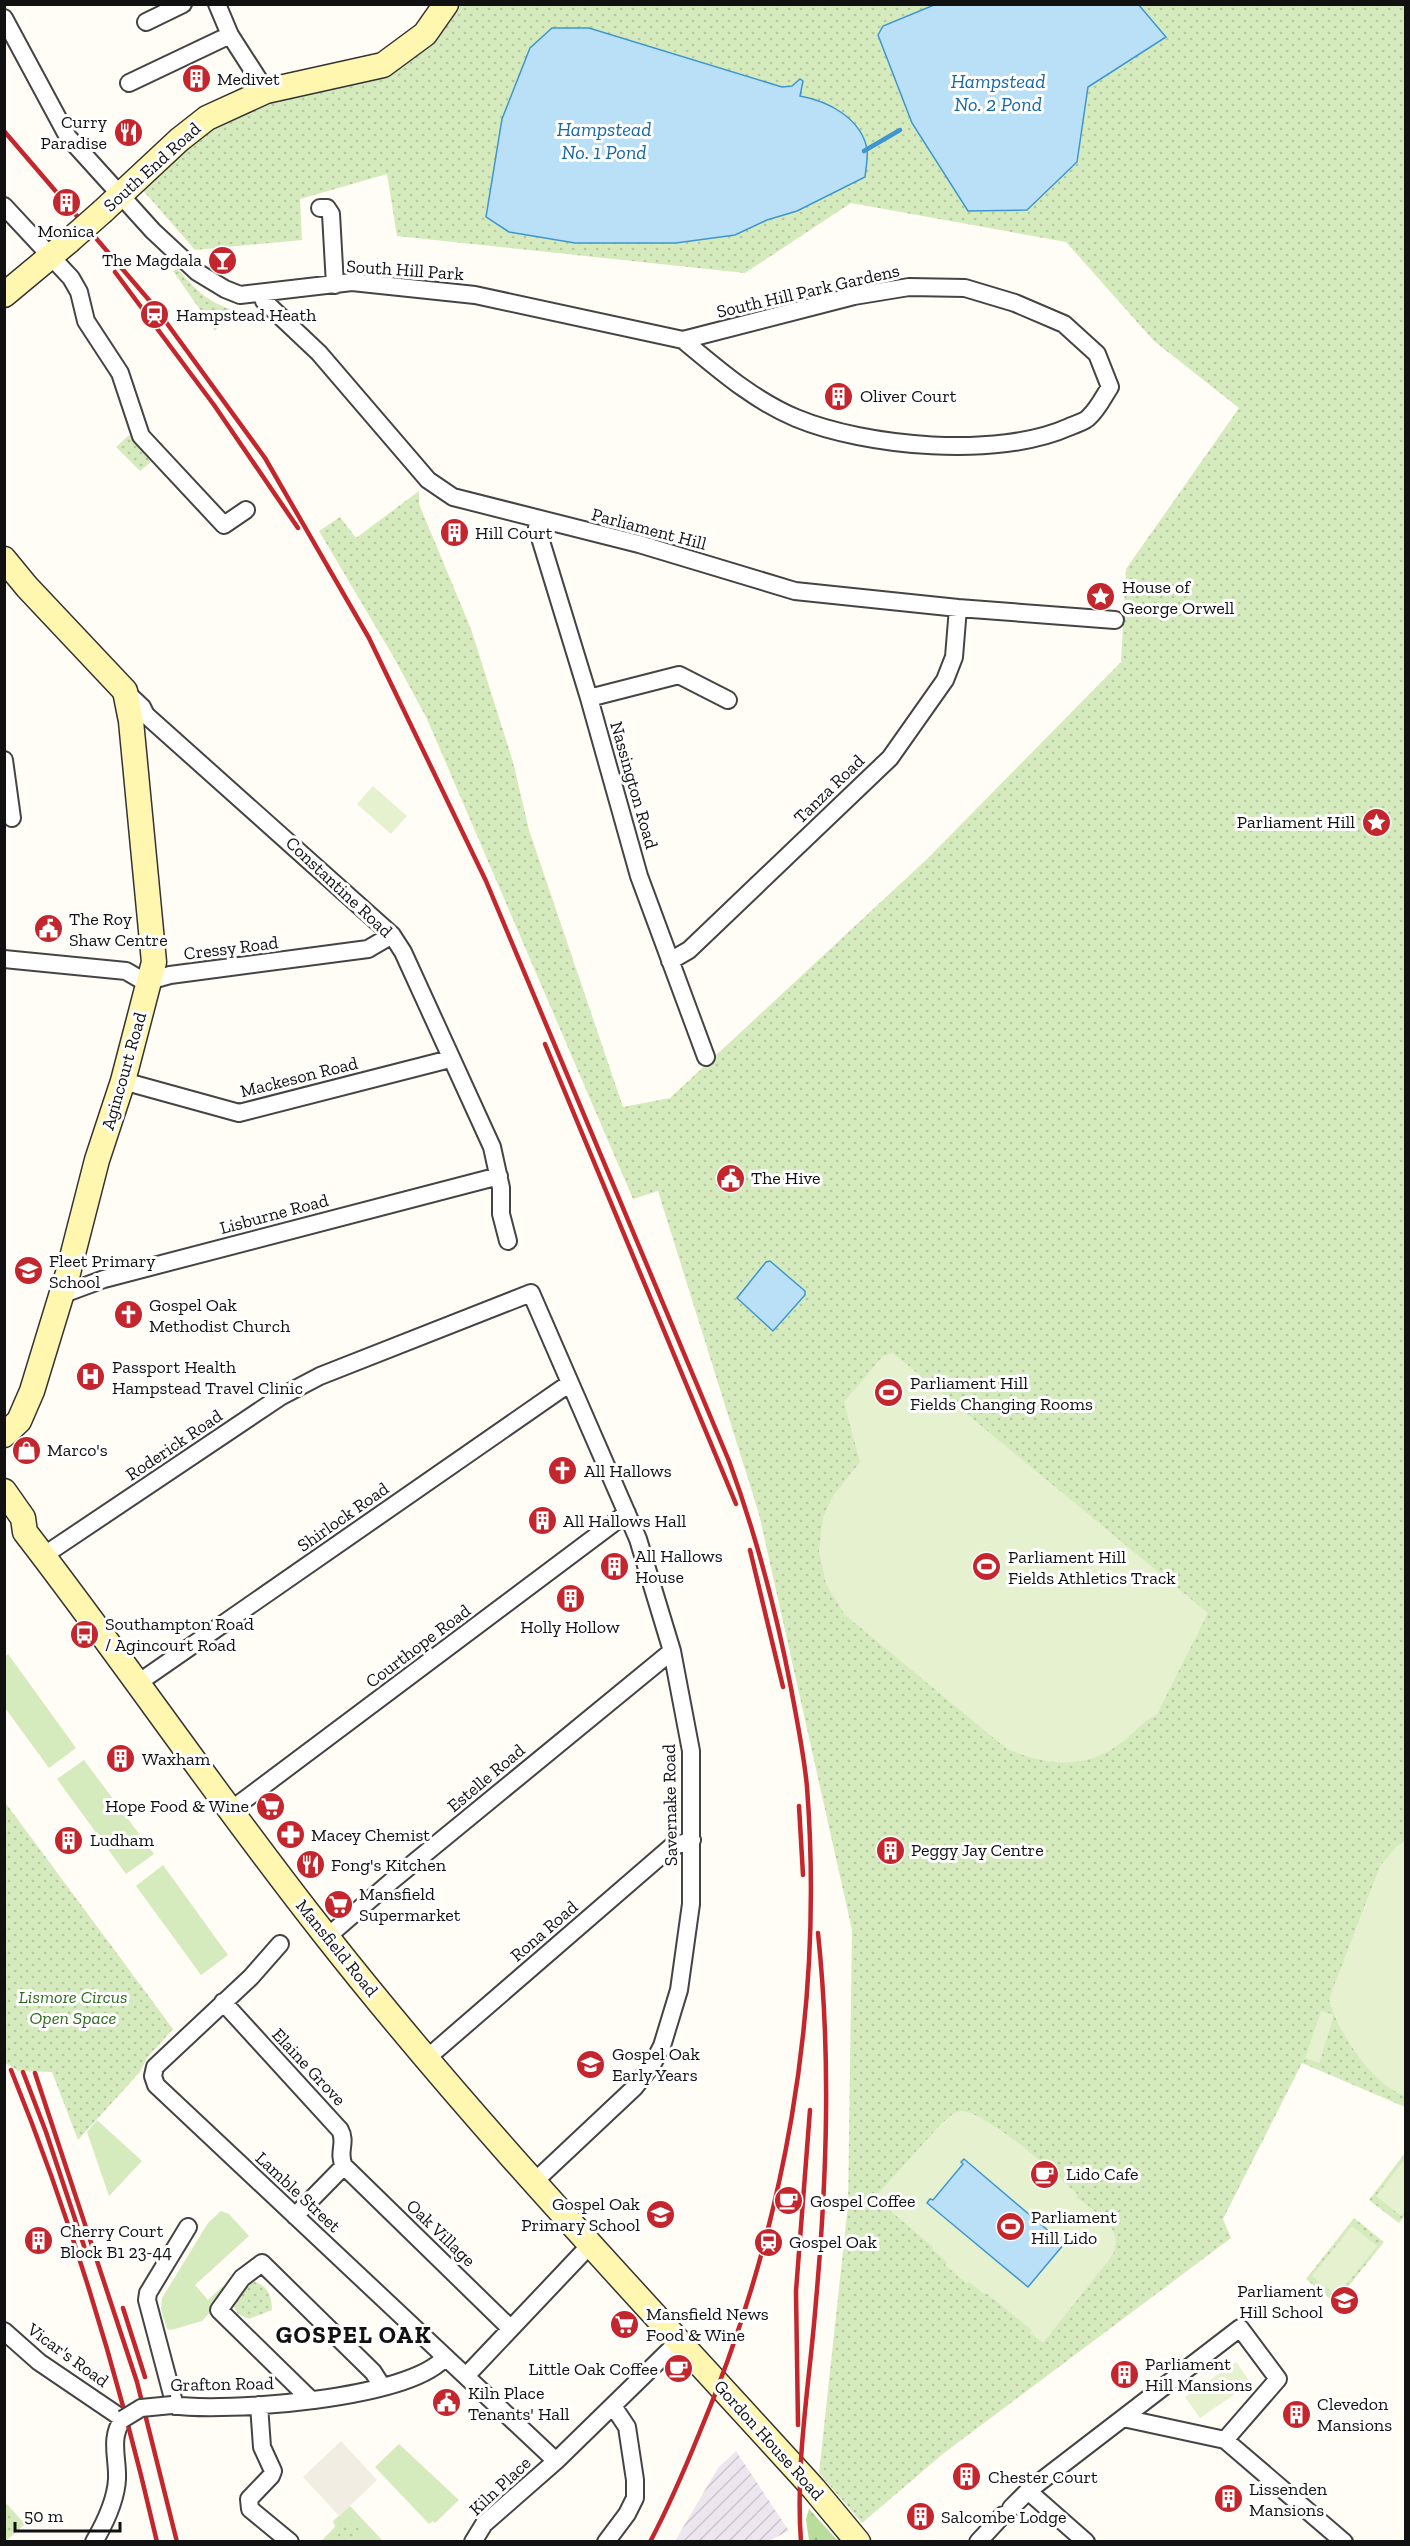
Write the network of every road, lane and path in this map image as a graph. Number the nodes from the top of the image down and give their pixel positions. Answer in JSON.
{"nodes":[{"id":1,"x":183,"y":4,"type":"edge"},
{"id":2,"x":217,"y":4,"type":"edge"},
{"id":3,"x":444,"y":8,"type":"edge"},
{"id":4,"x":4,"y":18,"type":"edge"},
{"id":5,"x":146,"y":22,"type":"dead end"},
{"id":6,"x":230,"y":35,"type":"junction"},
{"id":7,"x":129,"y":82,"type":"dead end"},
{"id":8,"x":266,"y":91,"type":"junction"},
{"id":9,"x":122,"y":195,"type":"junction"},
{"id":10,"x":320,"y":208,"type":"dead end"},
{"id":11,"x":6,"y":210,"type":"edge"},
{"id":12,"x":60,"y":249,"type":"junction"},
{"id":13,"x":334,"y":285,"type":"junction"},
{"id":14,"x":262,"y":294,"type":"junction"},
{"id":15,"x":4,"y":295,"type":"edge"},
{"id":16,"x":683,"y":340,"type":"junction"},
{"id":17,"x":246,"y":510,"type":"dead end"},
{"id":18,"x":538,"y":520,"type":"junction"},
{"id":19,"x":4,"y":559,"type":"edge"},
{"id":20,"x":958,"y":608,"type":"junction"},
{"id":21,"x":1115,"y":620,"type":"dead end"},
{"id":22,"x":590,"y":698,"type":"junction"},
{"id":23,"x":728,"y":699,"type":"dead end"},
{"id":24,"x":138,"y":718,"type":"junction"},
{"id":25,"x":4,"y":760,"type":"edge"},
{"id":26,"x":12,"y":818,"type":"dead end"},
{"id":27,"x":392,"y":935,"type":"junction"},
{"id":28,"x":4,"y":959,"type":"edge"},
{"id":29,"x":670,"y":961,"type":"junction"},
{"id":30,"x":150,"y":982,"type":"junction"},
{"id":31,"x":706,"y":1057,"type":"dead end"},
{"id":32,"x":450,"y":1059,"type":"junction"},
{"id":33,"x":123,"y":1080,"type":"junction"},
{"id":34,"x":499,"y":1176,"type":"junction"},
{"id":35,"x":508,"y":1241,"type":"dead end"},
{"id":36,"x":531,"y":1293,"type":"joint"},
{"id":37,"x":61,"y":1295,"type":"junction"},
{"id":38,"x":570,"y":1383,"type":"junction"},
{"id":39,"x":5,"y":1433,"type":"edge"},
{"id":40,"x":4,"y":1491,"type":"edge"},
{"id":41,"x":627,"y":1513,"type":"junction"},
{"id":42,"x":15,"y":1527,"type":"edge"},
{"id":43,"x":43,"y":1556,"type":"junction"},
{"id":44,"x":672,"y":1651,"type":"junction"},
{"id":45,"x":138,"y":1683,"type":"junction"},
{"id":46,"x":231,"y":1810,"type":"junction"},
{"id":47,"x":692,"y":1840,"type":"junction"},
{"id":48,"x":327,"y":1937,"type":"junction"},
{"id":49,"x":280,"y":1944,"type":"dead end"},
{"id":50,"x":223,"y":2002,"type":"junction"},
{"id":51,"x":426,"y":2059,"type":"junction"},
{"id":52,"x":344,"y":2166,"type":"junction"},
{"id":53,"x":534,"y":2182,"type":"junction"},
{"id":54,"x":295,"y":2216,"type":"junction"},
{"id":55,"x":188,"y":2227,"type":"dead end"},
{"id":56,"x":591,"y":2244,"type":"junction"},
{"id":57,"x":510,"y":2328,"type":"junction"},
{"id":58,"x":680,"y":2340,"type":"junction"},
{"id":59,"x":8,"y":2342,"type":"edge"},
{"id":60,"x":445,"y":2356,"type":"junction"},
{"id":61,"x":466,"y":2376,"type":"junction"},
{"id":62,"x":382,"y":2386,"type":"junction"},
{"id":63,"x":311,"y":2400,"type":"junction"},
{"id":64,"x":259,"y":2405,"type":"junction"},
{"id":65,"x":173,"y":2406,"type":"junction"},
{"id":66,"x":613,"y":2406,"type":"junction"},
{"id":67,"x":1123,"y":2418,"type":"junction"},
{"id":68,"x":120,"y":2424,"type":"junction"},
{"id":69,"x":1225,"y":2440,"type":"junction"},
{"id":70,"x":556,"y":2461,"type":"junction"},
{"id":71,"x":1028,"y":2491,"type":"junction"},
{"id":72,"x":96,"y":2541,"type":"edge"},
{"id":73,"x":290,"y":2541,"type":"edge"},
{"id":74,"x":472,"y":2541,"type":"edge"},
{"id":75,"x":606,"y":2541,"type":"edge"},
{"id":76,"x":858,"y":2541,"type":"edge"},
{"id":77,"x":978,"y":2541,"type":"edge"},
{"id":78,"x":1086,"y":2541,"type":"edge"},
{"id":79,"x":1344,"y":2541,"type":"edge"}],
"edges":[{"from":1,"to":5,"type":"street"},
{"from":2,"to":6,"type":"street"},
{"from":3,"to":8,"type":"main road","name":"South End Road"},
{"from":4,"to":9,"type":"street","name":"South Hill Park"},
{"from":6,"to":7,"type":"street"},
{"from":6,"to":8,"type":"street"},
{"from":8,"to":9,"type":"main road","name":"South End Road"},
{"from":9,"to":12,"type":"main road","name":"South End Road","bridge":true},
{"from":9,"to":14,"type":"street","name":"South Hill Park"},
{"from":10,"to":13,"type":"street"},
{"from":11,"to":12,"type":"street"},
{"from":12,"to":15,"type":"main road","name":"South End Road"},
{"from":12,"to":17,"type":"street"},
{"from":13,"to":14,"type":"street","name":"South Hill Park"},
{"from":13,"to":16,"type":"street","name":"South Hill Park"},
{"from":14,"to":18,"type":"street","name":"Parliament Hill"},
{"from":16,"to":16,"type":"street","name":"South Hill Park Gardens"},
{"from":18,"to":20,"type":"street","name":"Parliament Hill"},
{"from":18,"to":22,"type":"street","name":"Nassington Road"},
{"from":19,"to":24,"type":"main road","name":"Agincourt Road"},
{"from":20,"to":21,"type":"street","name":"Parliament Hill"},
{"from":20,"to":29,"type":"street","name":"Tanza Road"},
{"from":22,"to":23,"type":"street"},
{"from":22,"to":29,"type":"street","name":"Nassington Road"},
{"from":24,"to":27,"type":"street","name":"Constantine Road"},
{"from":24,"to":30,"type":"main road","name":"Agincourt Road"},
{"from":25,"to":26,"type":"street"},
{"from":27,"to":30,"type":"street","name":"Cressy Road"},
{"from":27,"to":32,"type":"street","name":"Constantine Road"},
{"from":28,"to":30,"type":"street"},
{"from":29,"to":31,"type":"street","name":"Nassington Road"},
{"from":30,"to":33,"type":"main road","name":"Agincourt Road"},
{"from":32,"to":33,"type":"street","name":"Mackeson Road"},
{"from":32,"to":34,"type":"street","name":"Constantine Road"},
{"from":33,"to":37,"type":"main road","name":"Agincourt Road"},
{"from":34,"to":35,"type":"street","name":"Constantine Road"},
{"from":34,"to":37,"type":"street","name":"Lisburne Road"},
{"from":36,"to":38,"type":"street","name":"Savernake Road"},
{"from":36,"to":43,"type":"street","name":"Roderick Road"},
{"from":37,"to":39,"type":"main road","name":"Agincourt Road"},
{"from":38,"to":41,"type":"street","name":"Savernake Road"},
{"from":38,"to":45,"type":"street","name":"Shirlock Road"},
{"from":40,"to":42,"type":"main road","name":"Mansfield Road"},
{"from":41,"to":44,"type":"street","name":"Savernake Road"},
{"from":41,"to":46,"type":"street","name":"Courthope Road"},
{"from":42,"to":43,"type":"main road","name":"Mansfield Road"},
{"from":43,"to":45,"type":"main road","name":"Mansfield Road"},
{"from":44,"to":47,"type":"street","name":"Savernake Road"},
{"from":44,"to":48,"type":"street","name":"Estelle Road"},
{"from":45,"to":46,"type":"main road","name":"Mansfield Road"},
{"from":46,"to":48,"type":"main road","name":"Mansfield Road"},
{"from":47,"to":51,"type":"street","name":"Rona Road"},
{"from":47,"to":53,"type":"street","name":"Savernake Road"},
{"from":48,"to":51,"type":"main road","name":"Mansfield Road"},
{"from":49,"to":50,"type":"street","name":"Lamble Street"},
{"from":50,"to":52,"type":"street","name":"Elaine Grove"},
{"from":50,"to":54,"type":"street","name":"Lamble Street"},
{"from":51,"to":53,"type":"main road","name":"Mansfield Road"},
{"from":52,"to":54,"type":"street"},
{"from":52,"to":57,"type":"street","name":"Oak Village"},
{"from":53,"to":56,"type":"main road","name":"Mansfield Road"},
{"from":54,"to":60,"type":"street","name":"Lamble Street"},
{"from":55,"to":65,"type":"street"},
{"from":56,"to":57,"type":"street"},
{"from":56,"to":58,"type":"main road","name":"Mansfield Road"},
{"from":57,"to":61,"type":"street"},
{"from":58,"to":66,"type":"street"},
{"from":58,"to":76,"type":"main road","name":"Gordon House Road"},
{"from":59,"to":68,"type":"street","name":"Vicar's Road"},
{"from":60,"to":61,"type":"street","name":"Lamble Street"},
{"from":60,"to":62,"type":"street","name":"Grafton Road"},
{"from":61,"to":70,"type":"street","name":"Lamble Street"},
{"from":62,"to":63,"type":"street","name":"Grafton Road"},
{"from":62,"to":63,"type":"street"},
{"from":63,"to":64,"type":"street","name":"Grafton Road"},
{"from":64,"to":65,"type":"street","name":"Grafton Road"},
{"from":64,"to":73,"type":"street"},
{"from":65,"to":68,"type":"street","name":"Grafton Road","bridge":true},
{"from":66,"to":70,"type":"street"},
{"from":66,"to":75,"type":"street"},
{"from":67,"to":69,"type":"street"},
{"from":67,"to":69,"type":"street"},
{"from":67,"to":71,"type":"street"},
{"from":68,"to":72,"type":"street"},
{"from":69,"to":79,"type":"street"},
{"from":70,"to":74,"type":"street","name":"Kiln Place"},
{"from":71,"to":77,"type":"street"},
{"from":71,"to":78,"type":"street"}]}
